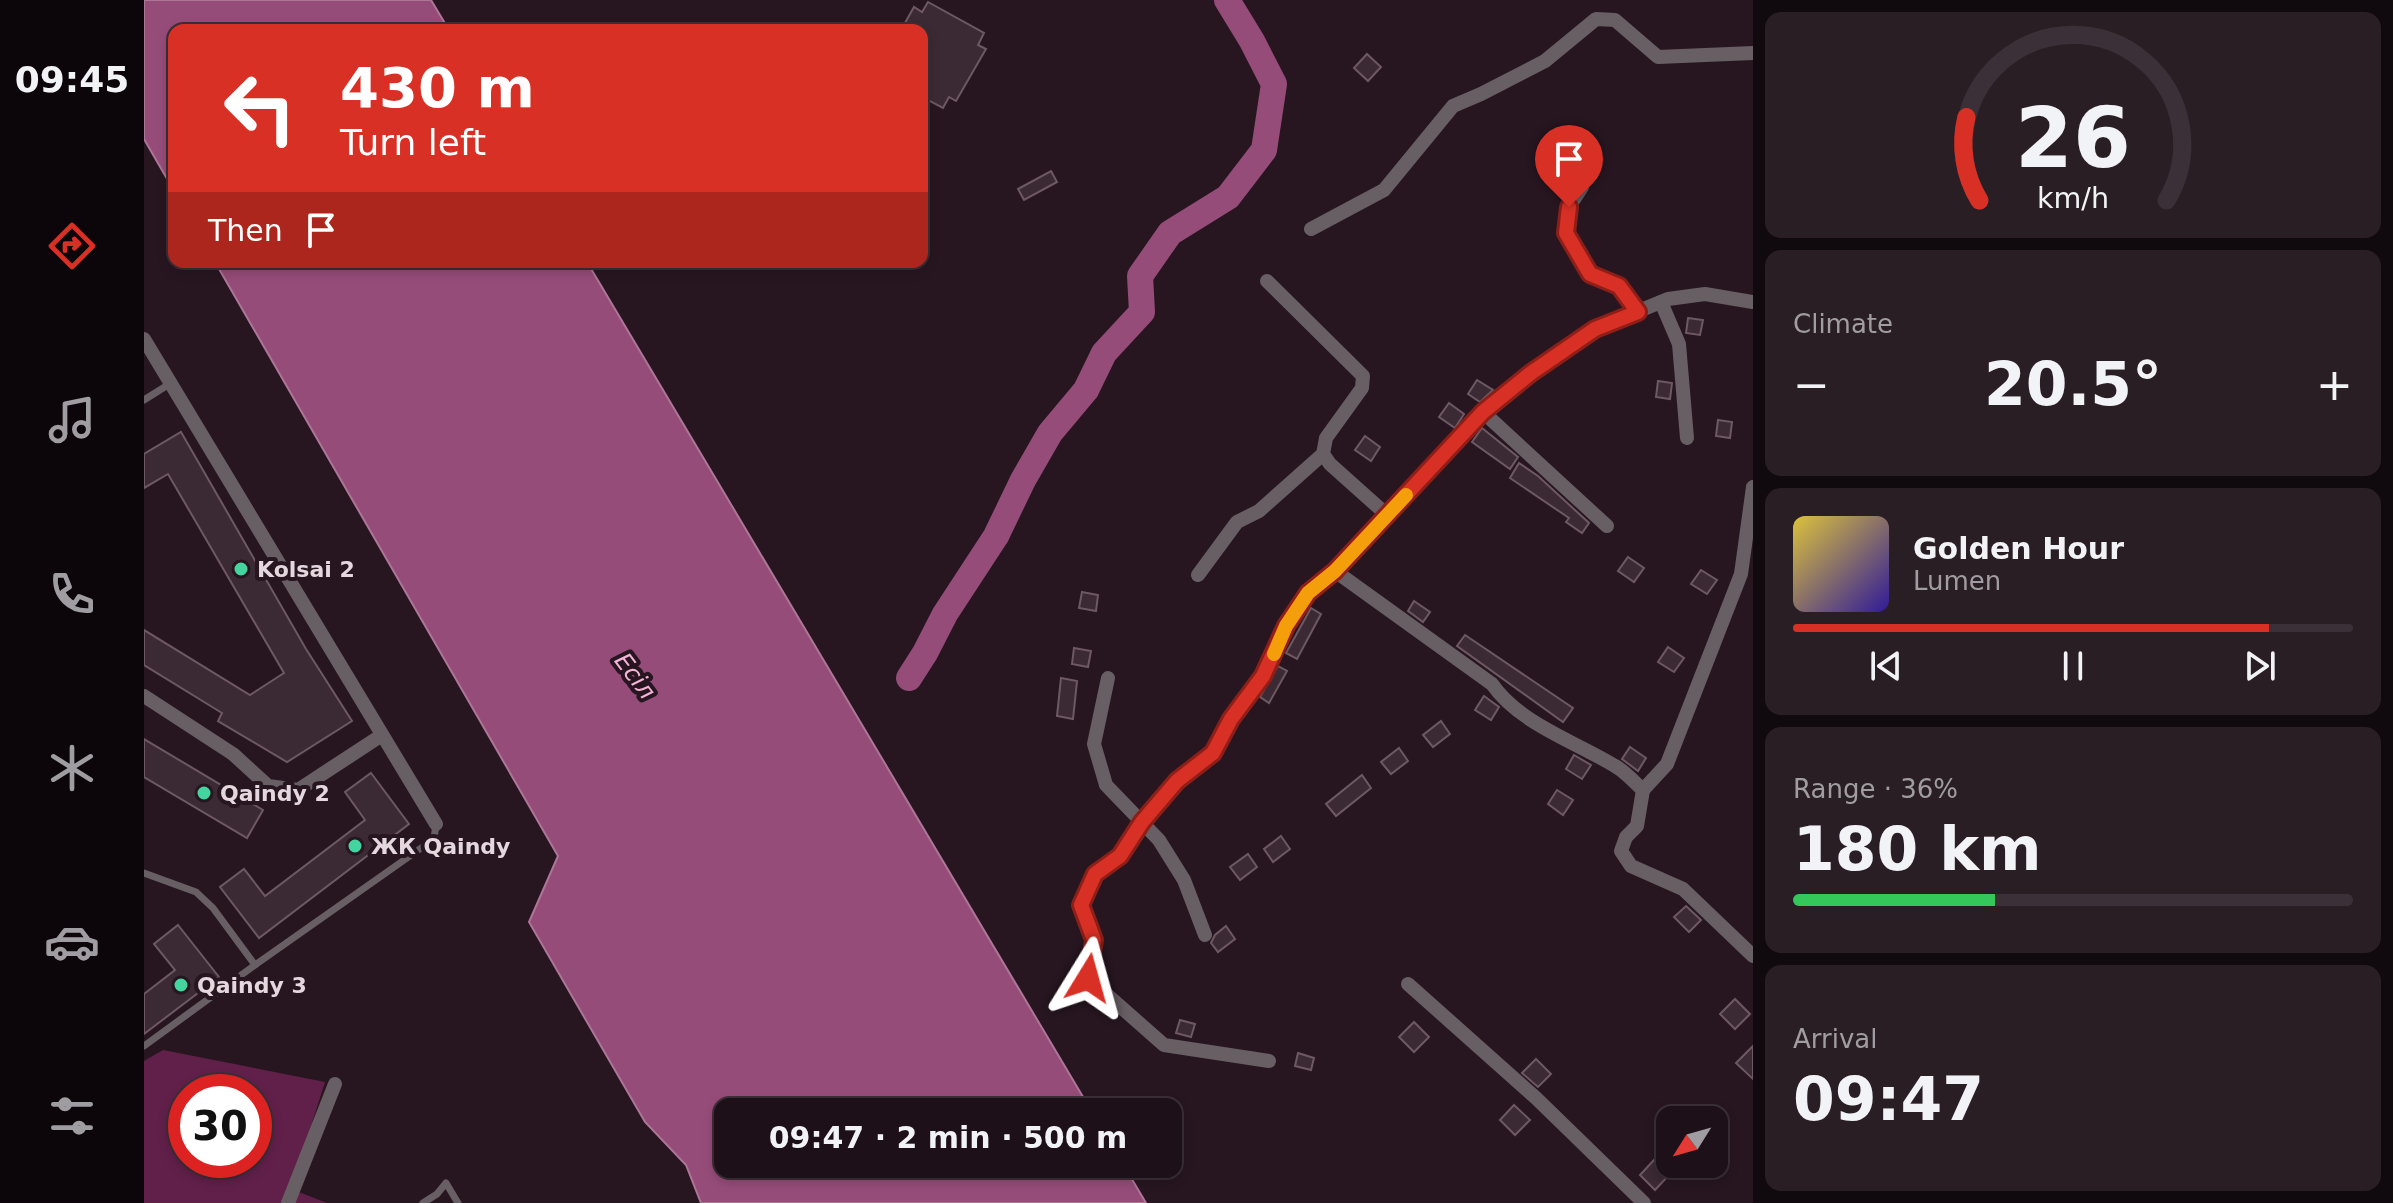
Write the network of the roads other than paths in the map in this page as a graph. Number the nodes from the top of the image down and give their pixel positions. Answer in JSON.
{"nodes":[{"id":1,"x":1753,"y":53,"type":"edge"},
{"id":2,"x":1582,"y":187,"type":"dead end"},
{"id":3,"x":1311,"y":229,"type":"dead end"},
{"id":4,"x":1267,"y":281,"type":"dead end"},
{"id":5,"x":1661,"y":302,"type":"junction"},
{"id":6,"x":1753,"y":302,"type":"edge"},
{"id":7,"x":1638,"y":312,"type":"junction"},
{"id":8,"x":144,"y":339,"type":"edge"},
{"id":9,"x":171,"y":383,"type":"junction"},
{"id":10,"x":144,"y":400,"type":"edge"},
{"id":11,"x":1483,"y":412,"type":"junction"},
{"id":12,"x":1687,"y":438,"type":"dead end"},
{"id":13,"x":1323,"y":454,"type":"junction"},
{"id":14,"x":1753,"y":487,"type":"edge"},
{"id":15,"x":1387,"y":515,"type":"junction"},
{"id":16,"x":1607,"y":526,"type":"dead end"},
{"id":17,"x":1335,"y":571,"type":"junction"},
{"id":18,"x":1198,"y":575,"type":"dead end"},
{"id":19,"x":1108,"y":678,"type":"dead end"},
{"id":20,"x":144,"y":696,"type":"edge"},
{"id":21,"x":382,"y":735,"type":"junction"},
{"id":22,"x":1643,"y":790,"type":"junction"},
{"id":23,"x":1142,"y":822,"type":"junction"},
{"id":24,"x":436,"y":824,"type":"joint"},
{"id":25,"x":144,"y":873,"type":"edge"},
{"id":26,"x":1205,"y":935,"type":"dead end"},
{"id":27,"x":1753,"y":956,"type":"edge"},
{"id":28,"x":255,"y":965,"type":"junction"},
{"id":29,"x":1408,"y":984,"type":"dead end"},
{"id":30,"x":144,"y":1046,"type":"edge"},
{"id":31,"x":1269,"y":1061,"type":"dead end"},
{"id":32,"x":335,"y":1084,"type":"dead end"},
{"id":33,"x":288,"y":1203,"type":"edge"},
{"id":34,"x":423,"y":1203,"type":"edge"},
{"id":35,"x":458,"y":1203,"type":"edge"},
{"id":36,"x":1644,"y":1203,"type":"edge"}],
"edges":[{"from":1,"to":3,"type":"street"},
{"from":2,"to":7,"type":"street"},
{"from":4,"to":13,"type":"street"},
{"from":5,"to":6,"type":"street"},
{"from":5,"to":7,"type":"street"},
{"from":5,"to":12,"type":"street"},
{"from":7,"to":11,"type":"street"},
{"from":8,"to":9,"type":"street"},
{"from":9,"to":10,"type":"lane"},
{"from":9,"to":21,"type":"street"},
{"from":11,"to":15,"type":"street"},
{"from":11,"to":16,"type":"street"},
{"from":13,"to":15,"type":"street"},
{"from":13,"to":18,"type":"street"},
{"from":14,"to":22,"type":"street"},
{"from":15,"to":17,"type":"street"},
{"from":17,"to":22,"type":"street"},
{"from":17,"to":23,"type":"street"},
{"from":19,"to":23,"type":"street"},
{"from":20,"to":21,"type":"street"},
{"from":21,"to":24,"type":"street"},
{"from":22,"to":27,"type":"street"},
{"from":23,"to":26,"type":"street"},
{"from":23,"to":31,"type":"street"},
{"from":24,"to":28,"type":"lane"},
{"from":25,"to":28,"type":"lane"},
{"from":28,"to":30,"type":"lane"},
{"from":29,"to":36,"type":"street"},
{"from":32,"to":33,"type":"street"},
{"from":34,"to":35,"type":"lane"}]}
